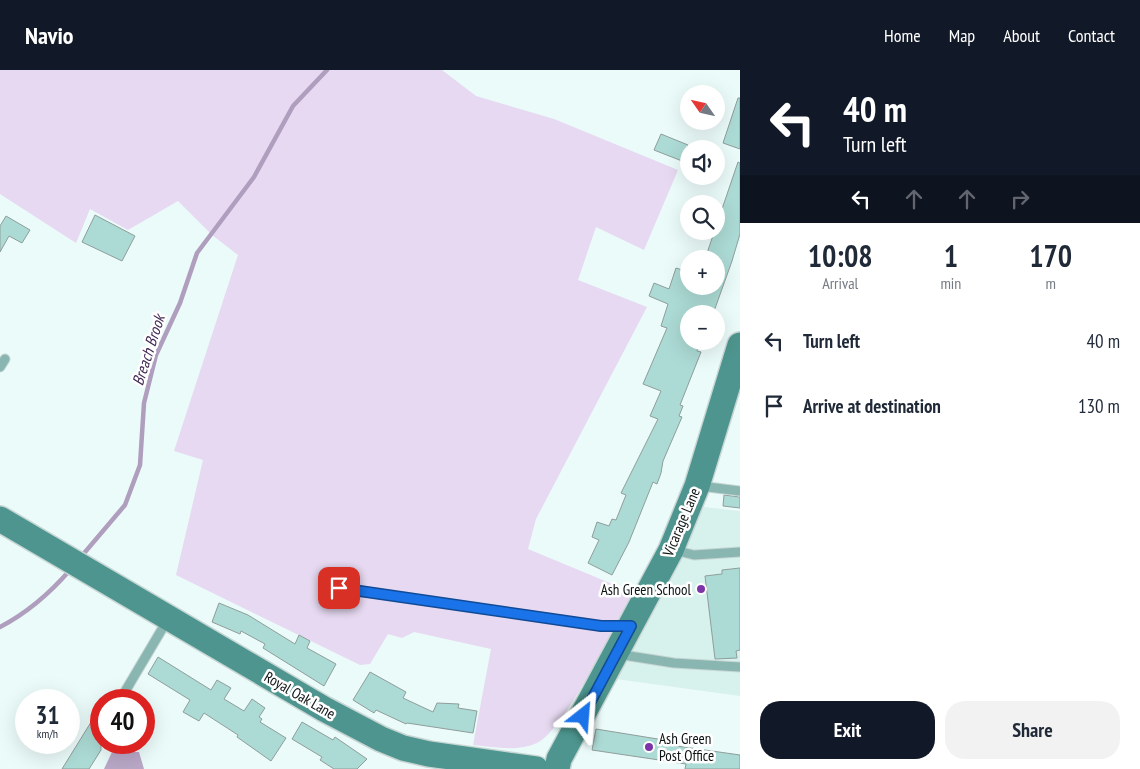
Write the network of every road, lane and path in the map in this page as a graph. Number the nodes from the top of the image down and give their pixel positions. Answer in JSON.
{"nodes":[{"id":1,"x":740,"y":347,"type":"edge"},
{"id":2,"x":697,"y":486,"type":"junction"},
{"id":3,"x":740,"y":491,"type":"edge"},
{"id":4,"x":0,"y":520,"type":"edge"},
{"id":5,"x":671,"y":550,"type":"junction"},
{"id":6,"x":740,"y":552,"type":"edge"},
{"id":7,"x":339,"y":588,"type":"dead end"},
{"id":8,"x":168,"y":619,"type":"junction"},
{"id":9,"x":631,"y":626,"type":"junction"},
{"id":10,"x":617,"y":654,"type":"junction"},
{"id":11,"x":740,"y":667,"type":"edge"},
{"id":12,"x":127,"y":689,"type":"edge"},
{"id":13,"x":536,"y":769,"type":"edge"},
{"id":14,"x":557,"y":769,"type":"edge"}],
"edges":[{"from":1,"to":2,"type":"street","name":"Vicarage Lane"},
{"from":2,"to":3,"type":"lane"},
{"from":2,"to":5,"type":"street","name":"Vicarage Lane"},
{"from":4,"to":8,"type":"street","name":"Royal Oak Lane"},
{"from":5,"to":6,"type":"lane"},
{"from":5,"to":9,"type":"street","name":"Vicarage Lane"},
{"from":7,"to":9,"type":"lane"},
{"from":8,"to":12,"type":"lane"},
{"from":8,"to":13,"type":"street","name":"Royal Oak Lane"},
{"from":9,"to":10,"type":"street","name":"Vicarage Lane"},
{"from":10,"to":11,"type":"lane"},
{"from":10,"to":14,"type":"street","name":"Vicarage Lane"}]}
